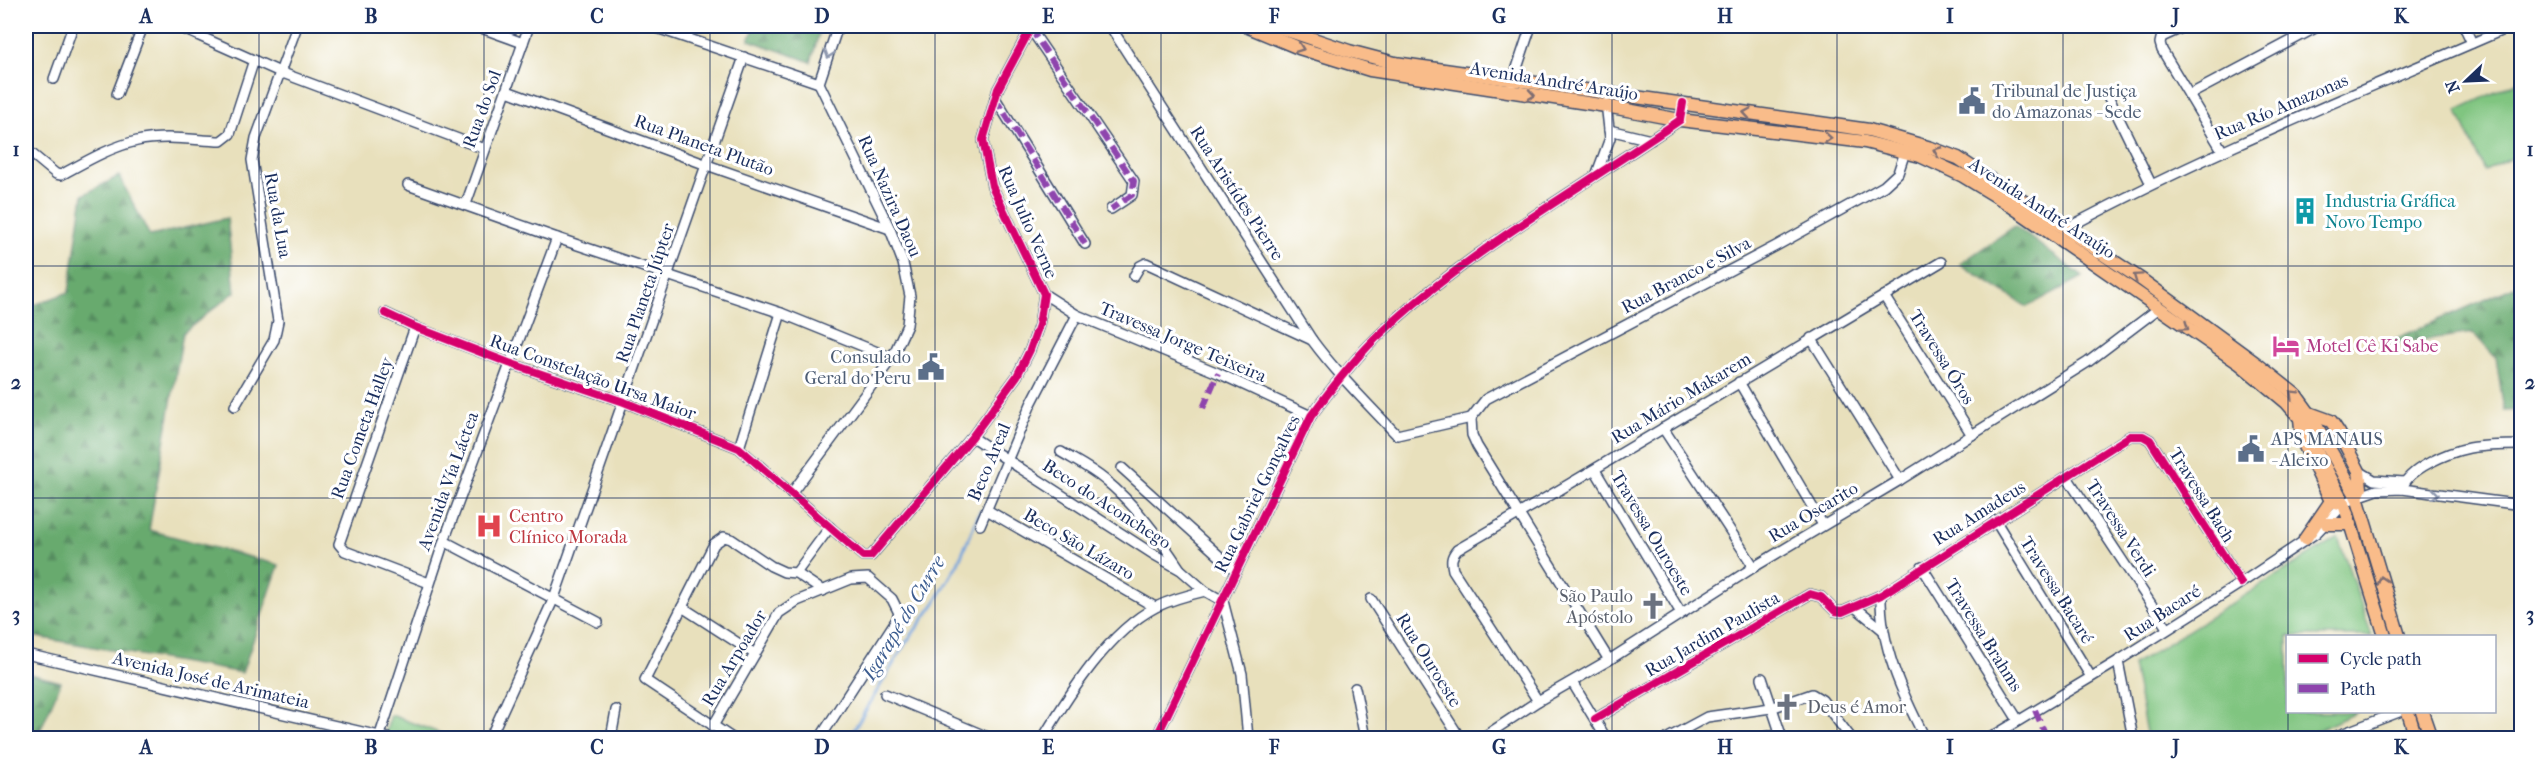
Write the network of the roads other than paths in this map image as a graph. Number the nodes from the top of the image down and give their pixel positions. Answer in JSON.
{"nodes":[{"id":1,"x":73,"y":26,"type":"edge"},
{"id":2,"x":143,"y":26,"type":"edge"},
{"id":3,"x":177,"y":26,"type":"edge"},
{"id":4,"x":297,"y":26,"type":"edge"},
{"id":5,"x":476,"y":26,"type":"edge"},
{"id":6,"x":529,"y":26,"type":"edge"},
{"id":7,"x":651,"y":26,"type":"edge"},
{"id":8,"x":838,"y":26,"type":"edge"},
{"id":9,"x":1110,"y":26,"type":"edge"},
{"id":10,"x":1246,"y":26,"type":"edge"},
{"id":11,"x":1275,"y":26,"type":"edge"},
{"id":12,"x":1531,"y":26,"type":"edge"},
{"id":13,"x":2164,"y":26,"type":"edge"},
{"id":14,"x":2186,"y":26,"type":"edge"},
{"id":15,"x":2319,"y":26,"type":"edge"},
{"id":16,"x":2463,"y":26,"type":"edge"},
{"id":17,"x":2512,"y":26,"type":"edge"},
{"id":18,"x":1031,"y":27,"type":"edge"},
{"id":19,"x":2162,"y":37,"type":"junction"},
{"id":20,"x":523,"y":43,"type":"junction"},
{"id":21,"x":2472,"y":43,"type":"junction"},
{"id":22,"x":744,"y":57,"type":"junction"},
{"id":23,"x":254,"y":60,"type":"junction"},
{"id":24,"x":280,"y":72,"type":"junction"},
{"id":25,"x":54,"y":79,"type":"dead end"},
{"id":26,"x":819,"y":83,"type":"junction"},
{"id":27,"x":1511,"y":85,"type":"junction"},
{"id":28,"x":507,"y":91,"type":"junction"},
{"id":29,"x":1607,"y":91,"type":"junction"},
{"id":30,"x":117,"y":94,"type":"dead end"},
{"id":31,"x":2189,"y":95,"type":"junction"},
{"id":32,"x":2108,"y":96,"type":"dead end"},
{"id":33,"x":995,"y":98,"type":"junction"},
{"id":34,"x":1683,"y":103,"type":"junction"},
{"id":35,"x":1606,"y":106,"type":"junction"},
{"id":36,"x":1680,"y":120,"type":"junction"},
{"id":37,"x":1610,"y":130,"type":"junction"},
{"id":38,"x":1651,"y":140,"type":"junction"},
{"id":39,"x":26,"y":149,"type":"edge"},
{"id":40,"x":485,"y":149,"type":"junction"},
{"id":41,"x":2222,"y":150,"type":"junction"},
{"id":42,"x":1905,"y":152,"type":"junction"},
{"id":43,"x":707,"y":165,"type":"junction"},
{"id":44,"x":1596,"y":175,"type":"junction"},
{"id":45,"x":2151,"y":184,"type":"junction"},
{"id":46,"x":408,"y":185,"type":"dead end"},
{"id":47,"x":466,"y":204,"type":"junction"},
{"id":48,"x":1111,"y":209,"type":"dead end"},
{"id":49,"x":2067,"y":228,"type":"junction"},
{"id":50,"x":890,"y":229,"type":"junction"},
{"id":51,"x":556,"y":238,"type":"junction"},
{"id":52,"x":1085,"y":244,"type":"dead end"},
{"id":53,"x":1941,"y":262,"type":"dead end"},
{"id":54,"x":670,"y":274,"type":"junction"},
{"id":55,"x":1134,"y":276,"type":"dead end"},
{"id":56,"x":1044,"y":294,"type":"junction"},
{"id":57,"x":1884,"y":296,"type":"junction"},
{"id":58,"x":2158,"y":309,"type":"junction"},
{"id":59,"x":385,"y":313,"type":"dead end"},
{"id":60,"x":781,"y":313,"type":"junction"},
{"id":61,"x":1077,"y":315,"type":"junction"},
{"id":62,"x":415,"y":327,"type":"junction"},
{"id":63,"x":1811,"y":338,"type":"junction"},
{"id":64,"x":1312,"y":340,"type":"junction"},
{"id":65,"x":892,"y":358,"type":"junction"},
{"id":66,"x":509,"y":363,"type":"junction"},
{"id":67,"x":1342,"y":374,"type":"junction"},
{"id":68,"x":1739,"y":382,"type":"junction"},
{"id":69,"x":624,"y":402,"type":"junction"},
{"id":70,"x":235,"y":406,"type":"dead end"},
{"id":71,"x":1311,"y":416,"type":"junction"},
{"id":72,"x":2305,"y":416,"type":"junction"},
{"id":73,"x":1471,"y":418,"type":"junction"},
{"id":74,"x":1663,"y":428,"type":"junction"},
{"id":75,"x":1972,"y":435,"type":"junction"},
{"id":76,"x":2130,"y":436,"type":"joint"},
{"id":77,"x":972,"y":437,"type":"junction"},
{"id":78,"x":2522,"y":445,"type":"edge"},
{"id":79,"x":739,"y":448,"type":"junction"},
{"id":80,"x":1061,"y":452,"type":"dead end"},
{"id":81,"x":1008,"y":460,"type":"junction"},
{"id":82,"x":1122,"y":468,"type":"dead end"},
{"id":83,"x":1595,"y":470,"type":"junction"},
{"id":84,"x":2359,"y":471,"type":"junction"},
{"id":85,"x":2067,"y":477,"type":"junction"},
{"id":86,"x":1900,"y":480,"type":"junction"},
{"id":87,"x":2403,"y":486,"type":"junction"},
{"id":88,"x":791,"y":494,"type":"junction"},
{"id":89,"x":2357,"y":496,"type":"junction"},
{"id":90,"x":2331,"y":501,"type":"junction"},
{"id":91,"x":2344,"y":504,"type":"junction"},
{"id":92,"x":2522,"y":505,"type":"edge"},
{"id":93,"x":987,"y":510,"type":"junction"},
{"id":94,"x":1520,"y":513,"type":"junction"},
{"id":95,"x":1995,"y":520,"type":"junction"},
{"id":96,"x":2327,"y":524,"type":"junction"},
{"id":97,"x":2351,"y":524,"type":"junction"},
{"id":98,"x":980,"y":525,"type":"dead end"},
{"id":99,"x":1823,"y":525,"type":"junction"},
{"id":100,"x":830,"y":527,"type":"junction"},
{"id":101,"x":2305,"y":539,"type":"junction"},
{"id":102,"x":444,"y":541,"type":"junction"},
{"id":103,"x":863,"y":556,"type":"joint"},
{"id":104,"x":1754,"y":567,"type":"junction"},
{"id":105,"x":1922,"y":567,"type":"junction"},
{"id":106,"x":1181,"y":570,"type":"junction"},
{"id":107,"x":1236,"y":571,"type":"junction"},
{"id":108,"x":796,"y":573,"type":"junction"},
{"id":109,"x":429,"y":583,"type":"junction"},
{"id":110,"x":2241,"y":583,"type":"junction"},
{"id":111,"x":823,"y":591,"type":"junction"},
{"id":112,"x":1205,"y":591,"type":"junction"},
{"id":113,"x":1881,"y":595,"type":"junction"},
{"id":114,"x":554,"y":598,"type":"junction"},
{"id":115,"x":1371,"y":599,"type":"dead end"},
{"id":116,"x":1223,"y":601,"type":"junction"},
{"id":117,"x":682,"y":607,"type":"junction"},
{"id":118,"x":1155,"y":607,"type":"junction"},
{"id":119,"x":1855,"y":607,"type":"junction"},
{"id":120,"x":1842,"y":612,"type":"joint"},
{"id":121,"x":1681,"y":613,"type":"junction"},
{"id":122,"x":1216,"y":616,"type":"junction"},
{"id":123,"x":598,"y":622,"type":"dead end"},
{"id":124,"x":1229,"y":622,"type":"junction"},
{"id":125,"x":2167,"y":628,"type":"junction"},
{"id":126,"x":1883,"y":630,"type":"junction"},
{"id":127,"x":2385,"y":635,"type":"edge"},
{"id":128,"x":2399,"y":635,"type":"edge"},
{"id":129,"x":26,"y":654,"type":"edge"},
{"id":130,"x":755,"y":654,"type":"junction"},
{"id":131,"x":1609,"y":660,"type":"junction"},
{"id":132,"x":2118,"y":661,"type":"junction"},
{"id":133,"x":2091,"y":677,"type":"junction"},
{"id":134,"x":1762,"y":678,"type":"dead end"},
{"id":135,"x":1572,"y":681,"type":"junction"},
{"id":136,"x":1354,"y":688,"type":"dead end"},
{"id":137,"x":885,"y":694,"type":"dead end"},
{"id":138,"x":1538,"y":701,"type":"junction"},
{"id":139,"x":1771,"y":708,"type":"junction"},
{"id":140,"x":616,"y":710,"type":"dead end"},
{"id":141,"x":2394,"y":713,"type":"edge"},
{"id":142,"x":2409,"y":713,"type":"edge"},
{"id":143,"x":2423,"y":713,"type":"edge"},
{"id":144,"x":1595,"y":719,"type":"junction"},
{"id":145,"x":2018,"y":720,"type":"junction"},
{"id":146,"x":713,"y":726,"type":"junction"},
{"id":147,"x":1781,"y":736,"type":"edge"},
{"id":148,"x":382,"y":738,"type":"edge"},
{"id":149,"x":490,"y":738,"type":"edge"},
{"id":150,"x":611,"y":738,"type":"edge"},
{"id":151,"x":732,"y":738,"type":"edge"},
{"id":152,"x":820,"y":738,"type":"edge"},
{"id":153,"x":990,"y":738,"type":"edge"},
{"id":154,"x":1043,"y":738,"type":"edge"},
{"id":155,"x":1156,"y":738,"type":"edge"},
{"id":156,"x":1248,"y":738,"type":"edge"},
{"id":157,"x":1365,"y":738,"type":"edge"},
{"id":158,"x":1460,"y":738,"type":"edge"},
{"id":159,"x":1482,"y":738,"type":"edge"},
{"id":160,"x":1606,"y":738,"type":"edge"},
{"id":161,"x":1668,"y":738,"type":"edge"},
{"id":162,"x":1760,"y":738,"type":"edge"},
{"id":163,"x":1851,"y":738,"type":"edge"},
{"id":164,"x":1925,"y":738,"type":"edge"},
{"id":165,"x":1990,"y":738,"type":"edge"},
{"id":166,"x":2133,"y":738,"type":"edge"},
{"id":167,"x":2331,"y":738,"type":"edge"},
{"id":168,"x":2416,"y":738,"type":"edge"},
{"id":169,"x":2431,"y":738,"type":"edge"}],
"edges":[{"from":1,"to":25,"type":"street"},
{"from":2,"to":30,"type":"street"},
{"from":3,"to":23,"type":"street"},
{"from":4,"to":24,"type":"street","name":"Rua da Lua"},
{"from":5,"to":20,"type":"street"},
{"from":6,"to":20,"type":"street","name":"Rua do Sol"},
{"from":7,"to":22,"type":"street"},
{"from":8,"to":26,"type":"street","one_way":true},
{"from":9,"to":64,"type":"street","name":"Rua Aristídes Pierre"},
{"from":10,"to":27,"type":"main road","name":"Avenida André Araújo","one_way":true},
{"from":11,"to":27,"type":"main road","name":"Avenida André Araújo"},
{"from":12,"to":27,"type":"street"},
{"from":13,"to":19,"type":"street"},
{"from":14,"to":19,"type":"street"},
{"from":15,"to":31,"type":"street"},
{"from":16,"to":21,"type":"street"},
{"from":17,"to":21,"type":"street","name":"Rua Río Amazonas"},
{"from":18,"to":33,"type":"street","name":"Rua Julio Verne"},
{"from":18,"to":48,"type":"street"},
{"from":19,"to":31,"type":"street"},
{"from":20,"to":28,"type":"street","name":"Rua do Sol"},
{"from":21,"to":41,"type":"street","name":"Rua Río Amazonas"},
{"from":22,"to":26,"type":"street"},
{"from":22,"to":43,"type":"street","name":"Rua Planeta Júpter"},
{"from":23,"to":24,"type":"street"},
{"from":23,"to":39,"type":"street"},
{"from":24,"to":40,"type":"street"},
{"from":24,"to":70,"type":"street","name":"Rua da Lua"},
{"from":26,"to":50,"type":"street","name":"Rua Nazira Daou"},
{"from":27,"to":29,"type":"main road","name":"Avenida André Araújo"},
{"from":27,"to":35,"type":"main road","name":"Avenida André Araújo","one_way":true},
{"from":28,"to":40,"type":"street","name":"Rua do Sol"},
{"from":28,"to":43,"type":"street","name":"Rua Planeta Plutão"},
{"from":29,"to":34,"type":"main road","name":"Avenida André Araújo"},
{"from":29,"to":35,"type":"street"},
{"from":31,"to":41,"type":"street"},
{"from":32,"to":45,"type":"street"},
{"from":33,"to":52,"type":"street"},
{"from":33,"to":56,"type":"street","name":"Rua Julio Verne"},
{"from":34,"to":36,"type":"street"},
{"from":49,"to":34,"type":"main road","name":"Avenida André Araújo","one_way":true},
{"from":35,"to":36,"type":"main road","name":"Avenida André Araújo"},
{"from":35,"to":37,"type":"street"},
{"from":36,"to":38,"type":"street","name":"Rua Gabriel Gonçalves"},
{"from":36,"to":42,"type":"main road","name":"Avenida André Araújo","one_way":true},
{"from":37,"to":38,"type":"street"},
{"from":37,"to":44,"type":"street"},
{"from":38,"to":44,"type":"street","name":"Rua Gabriel Gonçalves"},
{"from":40,"to":47,"type":"street","name":"Rua do Sol"},
{"from":41,"to":45,"type":"street","name":"Rua Río Amazonas"},
{"from":42,"to":58,"type":"main road","name":"Avenida André Araújo"},
{"from":42,"to":73,"type":"street","name":"Rua Branco e Silva"},
{"from":43,"to":50,"type":"street","name":"Rua Planeta Plutão"},
{"from":43,"to":54,"type":"street","name":"Rua Planeta Júpter"},
{"from":44,"to":67,"type":"street","name":"Rua Gabriel Gonçalves"},
{"from":45,"to":49,"type":"street","name":"Rua Río Amazonas"},
{"from":46,"to":47,"type":"street"},
{"from":47,"to":51,"type":"street"},
{"from":72,"to":49,"type":"main road","name":"Avenida André Araújo","one_way":true},
{"from":50,"to":65,"type":"street","name":"Rua Nazira Daou"},
{"from":51,"to":54,"type":"street"},
{"from":51,"to":66,"type":"street","name":"Avenida Vía Láctea"},
{"from":53,"to":57,"type":"street","name":"Rua Mário Makarem"},
{"from":54,"to":60,"type":"street"},
{"from":54,"to":69,"type":"street","name":"Rua Planeta Júpter"},
{"from":55,"to":64,"type":"street"},
{"from":56,"to":61,"type":"street","name":"Travessa Jorge Teixeira"},
{"from":56,"to":77,"type":"street","name":"Rua Julio Verne"},
{"from":57,"to":63,"type":"street","name":"Rua Mário Makarem"},
{"from":57,"to":75,"type":"street","name":"Travessa Óros"},
{"from":58,"to":72,"type":"main road","name":"Avenida André Araújo","one_way":true},
{"from":58,"to":75,"type":"street","name":"Rua Oscarito"},
{"from":59,"to":62,"type":"street","name":"Rua Constelação Ursa Maior"},
{"from":60,"to":65,"type":"street"},
{"from":60,"to":79,"type":"street"},
{"from":61,"to":71,"type":"street","name":"Travessa Jorge Teixeira"},
{"from":61,"to":81,"type":"street","name":"Beco Areal"},
{"from":62,"to":66,"type":"street","name":"Rua Constelação Ursa Maior"},
{"from":62,"to":109,"type":"street","name":"Rua Cometa Halley"},
{"from":63,"to":68,"type":"street","name":"Rua Mário Makarem"},
{"from":63,"to":86,"type":"street"},
{"from":64,"to":67,"type":"street","name":"Rua Aristídes Pierre"},
{"from":65,"to":88,"type":"street","name":"Rua Nazira Daou"},
{"from":66,"to":69,"type":"street","name":"Rua Constelação Ursa Maior"},
{"from":66,"to":102,"type":"street","name":"Avenida Vía Láctea"},
{"from":67,"to":71,"type":"street","name":"Rua Gabriel Gonçalves"},
{"from":67,"to":73,"type":"street","name":"Rua Aristídes Pierre"},
{"from":68,"to":74,"type":"street","name":"Rua Mário Makarem"},
{"from":68,"to":99,"type":"street"},
{"from":69,"to":79,"type":"street","name":"Rua Constelação Ursa Maior"},
{"from":69,"to":114,"type":"street","name":"Rua Planeta Júpter"},
{"from":71,"to":107,"type":"street","name":"Rua Gabriel Gonçalves"},
{"from":72,"to":84,"type":"main road"},
{"from":72,"to":89,"type":"main road","name":"Avenida André Araújo"},
{"from":72,"to":90,"type":"main road"},
{"from":72,"to":91,"type":"main road","name":"Avenida André Araújo"},
{"from":73,"to":94,"type":"street"},
{"from":74,"to":83,"type":"street","name":"Rua Mário Makarem"},
{"from":74,"to":104,"type":"street"},
{"from":75,"to":86,"type":"street","name":"Rua Oscarito"},
{"from":76,"to":85,"type":"street","name":"Rua Amadeus"},
{"from":76,"to":110,"type":"street","name":"Travessa Bach"},
{"from":77,"to":81,"type":"street","name":"Beco do Aconchego"},
{"from":77,"to":103,"type":"street","name":"Rua Julio Verne"},
{"from":78,"to":87,"type":"street"},
{"from":79,"to":88,"type":"street","name":"Rua Constelação Ursa Maior"},
{"from":80,"to":106,"type":"street"},
{"from":81,"to":93,"type":"street","name":"Beco Areal"},
{"from":81,"to":106,"type":"street","name":"Beco do Aconchego"},
{"from":82,"to":107,"type":"street"},
{"from":83,"to":94,"type":"street","name":"Rua Mário Makarem"},
{"from":83,"to":121,"type":"street","name":"Travessa Ouroeste"},
{"from":84,"to":87,"type":"street"},
{"from":84,"to":89,"type":"main road"},
{"from":85,"to":95,"type":"street","name":"Rua Amadeus"},
{"from":85,"to":125,"type":"street","name":"Travessa Verdi"},
{"from":86,"to":99,"type":"street","name":"Rua Oscarito"},
{"from":87,"to":89,"type":"street","name":"Rua Bacaré"},
{"from":87,"to":92,"type":"street","one_way":true},
{"from":88,"to":100,"type":"street","name":"Rua Constelação Ursa Maior"},
{"from":89,"to":91,"type":"street","name":"Rua Bacaré"},
{"from":128,"to":89,"type":"main road","name":"Avenida André Araújo","one_way":true},
{"from":90,"to":91,"type":"main road"},
{"from":90,"to":101,"type":"main road"},
{"from":91,"to":96,"type":"street","name":"Rua Bacaré"},
{"from":91,"to":97,"type":"main road","name":"Avenida André Araújo"},
{"from":93,"to":98,"type":"street","name":"Beco Areal"},
{"from":93,"to":118,"type":"street","name":"Beco São Lázaro"},
{"from":94,"to":131,"type":"street"},
{"from":94,"to":138,"type":"street","name":"Rua Mário Makarem"},
{"from":95,"to":105,"type":"street","name":"Rua Amadeus"},
{"from":95,"to":133,"type":"street","name":"Travessa Bacaré"},
{"from":96,"to":97,"type":"main road"},
{"from":96,"to":101,"type":"street","name":"Rua Bacaré"},
{"from":97,"to":127,"type":"main road","name":"Avenida André Araújo"},
{"from":99,"to":104,"type":"street","name":"Rua Oscarito"},
{"from":100,"to":103,"type":"street","name":"Rua Constelação Ursa Maior"},
{"from":100,"to":108,"type":"street"},
{"from":101,"to":110,"type":"street","name":"Rua Bacaré"},
{"from":102,"to":109,"type":"street","name":"Avenida Vía Láctea"},
{"from":102,"to":114,"type":"street"},
{"from":104,"to":121,"type":"street","name":"Rua Oscarito"},
{"from":105,"to":113,"type":"street","name":"Rua Amadeus"},
{"from":105,"to":145,"type":"street","name":"Travessa Brahms"},
{"from":106,"to":112,"type":"street","name":"Beco do Aconchego"},
{"from":107,"to":116,"type":"street","name":"Rua Gabriel Gonçalves"},
{"from":108,"to":111,"type":"street"},
{"from":108,"to":117,"type":"street"},
{"from":109,"to":148,"type":"street","name":"Avenida Vía Láctea"},
{"from":110,"to":125,"type":"street","name":"Rua Bacaré"},
{"from":111,"to":130,"type":"street","name":"Rua Arpoador"},
{"from":111,"to":152,"type":"street","name":"Rua Arpoador"},
{"from":112,"to":116,"type":"street","name":"Beco do Aconchego"},
{"from":112,"to":118,"type":"street"},
{"from":113,"to":119,"type":"street","name":"Rua Amadeus"},
{"from":113,"to":126,"type":"street"},
{"from":114,"to":123,"type":"street"},
{"from":114,"to":149,"type":"street","name":"Rua Planeta Júpter"},
{"from":115,"to":158,"type":"street","name":"Rua Ouroeste"},
{"from":116,"to":122,"type":"street","name":"Rua Gabriel Gonçalves"},
{"from":116,"to":124,"type":"street"},
{"from":117,"to":130,"type":"street"},
{"from":117,"to":146,"type":"street"},
{"from":118,"to":154,"type":"street"},
{"from":119,"to":120,"type":"street","name":"Rua Amadeus"},
{"from":119,"to":126,"type":"street"},
{"from":120,"to":144,"type":"street","name":"Rua Jardim Paulista"},
{"from":121,"to":131,"type":"street","name":"Rua Oscarito"},
{"from":122,"to":124,"type":"street"},
{"from":122,"to":155,"type":"street","name":"Rua Gabriel Gonçalves"},
{"from":124,"to":156,"type":"street"},
{"from":125,"to":132,"type":"street","name":"Rua Bacaré"},
{"from":126,"to":164,"type":"street"},
{"from":129,"to":148,"type":"street","name":"Avenida José de Arimateia"},
{"from":130,"to":146,"type":"street","name":"Rua Arpoador"},
{"from":131,"to":135,"type":"street","name":"Rua Oscarito"},
{"from":132,"to":133,"type":"street","name":"Rua Bacaré"},
{"from":132,"to":166,"type":"street"},
{"from":133,"to":145,"type":"street","name":"Rua Bacaré"},
{"from":134,"to":139,"type":"street"},
{"from":135,"to":138,"type":"street","name":"Rua Oscarito"},
{"from":135,"to":144,"type":"street"},
{"from":136,"to":157,"type":"street"},
{"from":137,"to":153,"type":"street"},
{"from":138,"to":159,"type":"street","name":"Rua Oscarito"},
{"from":139,"to":147,"type":"street"},
{"from":139,"to":161,"type":"street"},
{"from":139,"to":163,"type":"street"},
{"from":140,"to":150,"type":"street"},
{"from":141,"to":167,"type":"street"},
{"from":142,"to":168,"type":"main road"},
{"from":143,"to":169,"type":"main road"},
{"from":144,"to":160,"type":"street"},
{"from":145,"to":165,"type":"street","name":"Rua Bacaré"},
{"from":146,"to":151,"type":"street"},
{"from":147,"to":162,"type":"street"}]}
